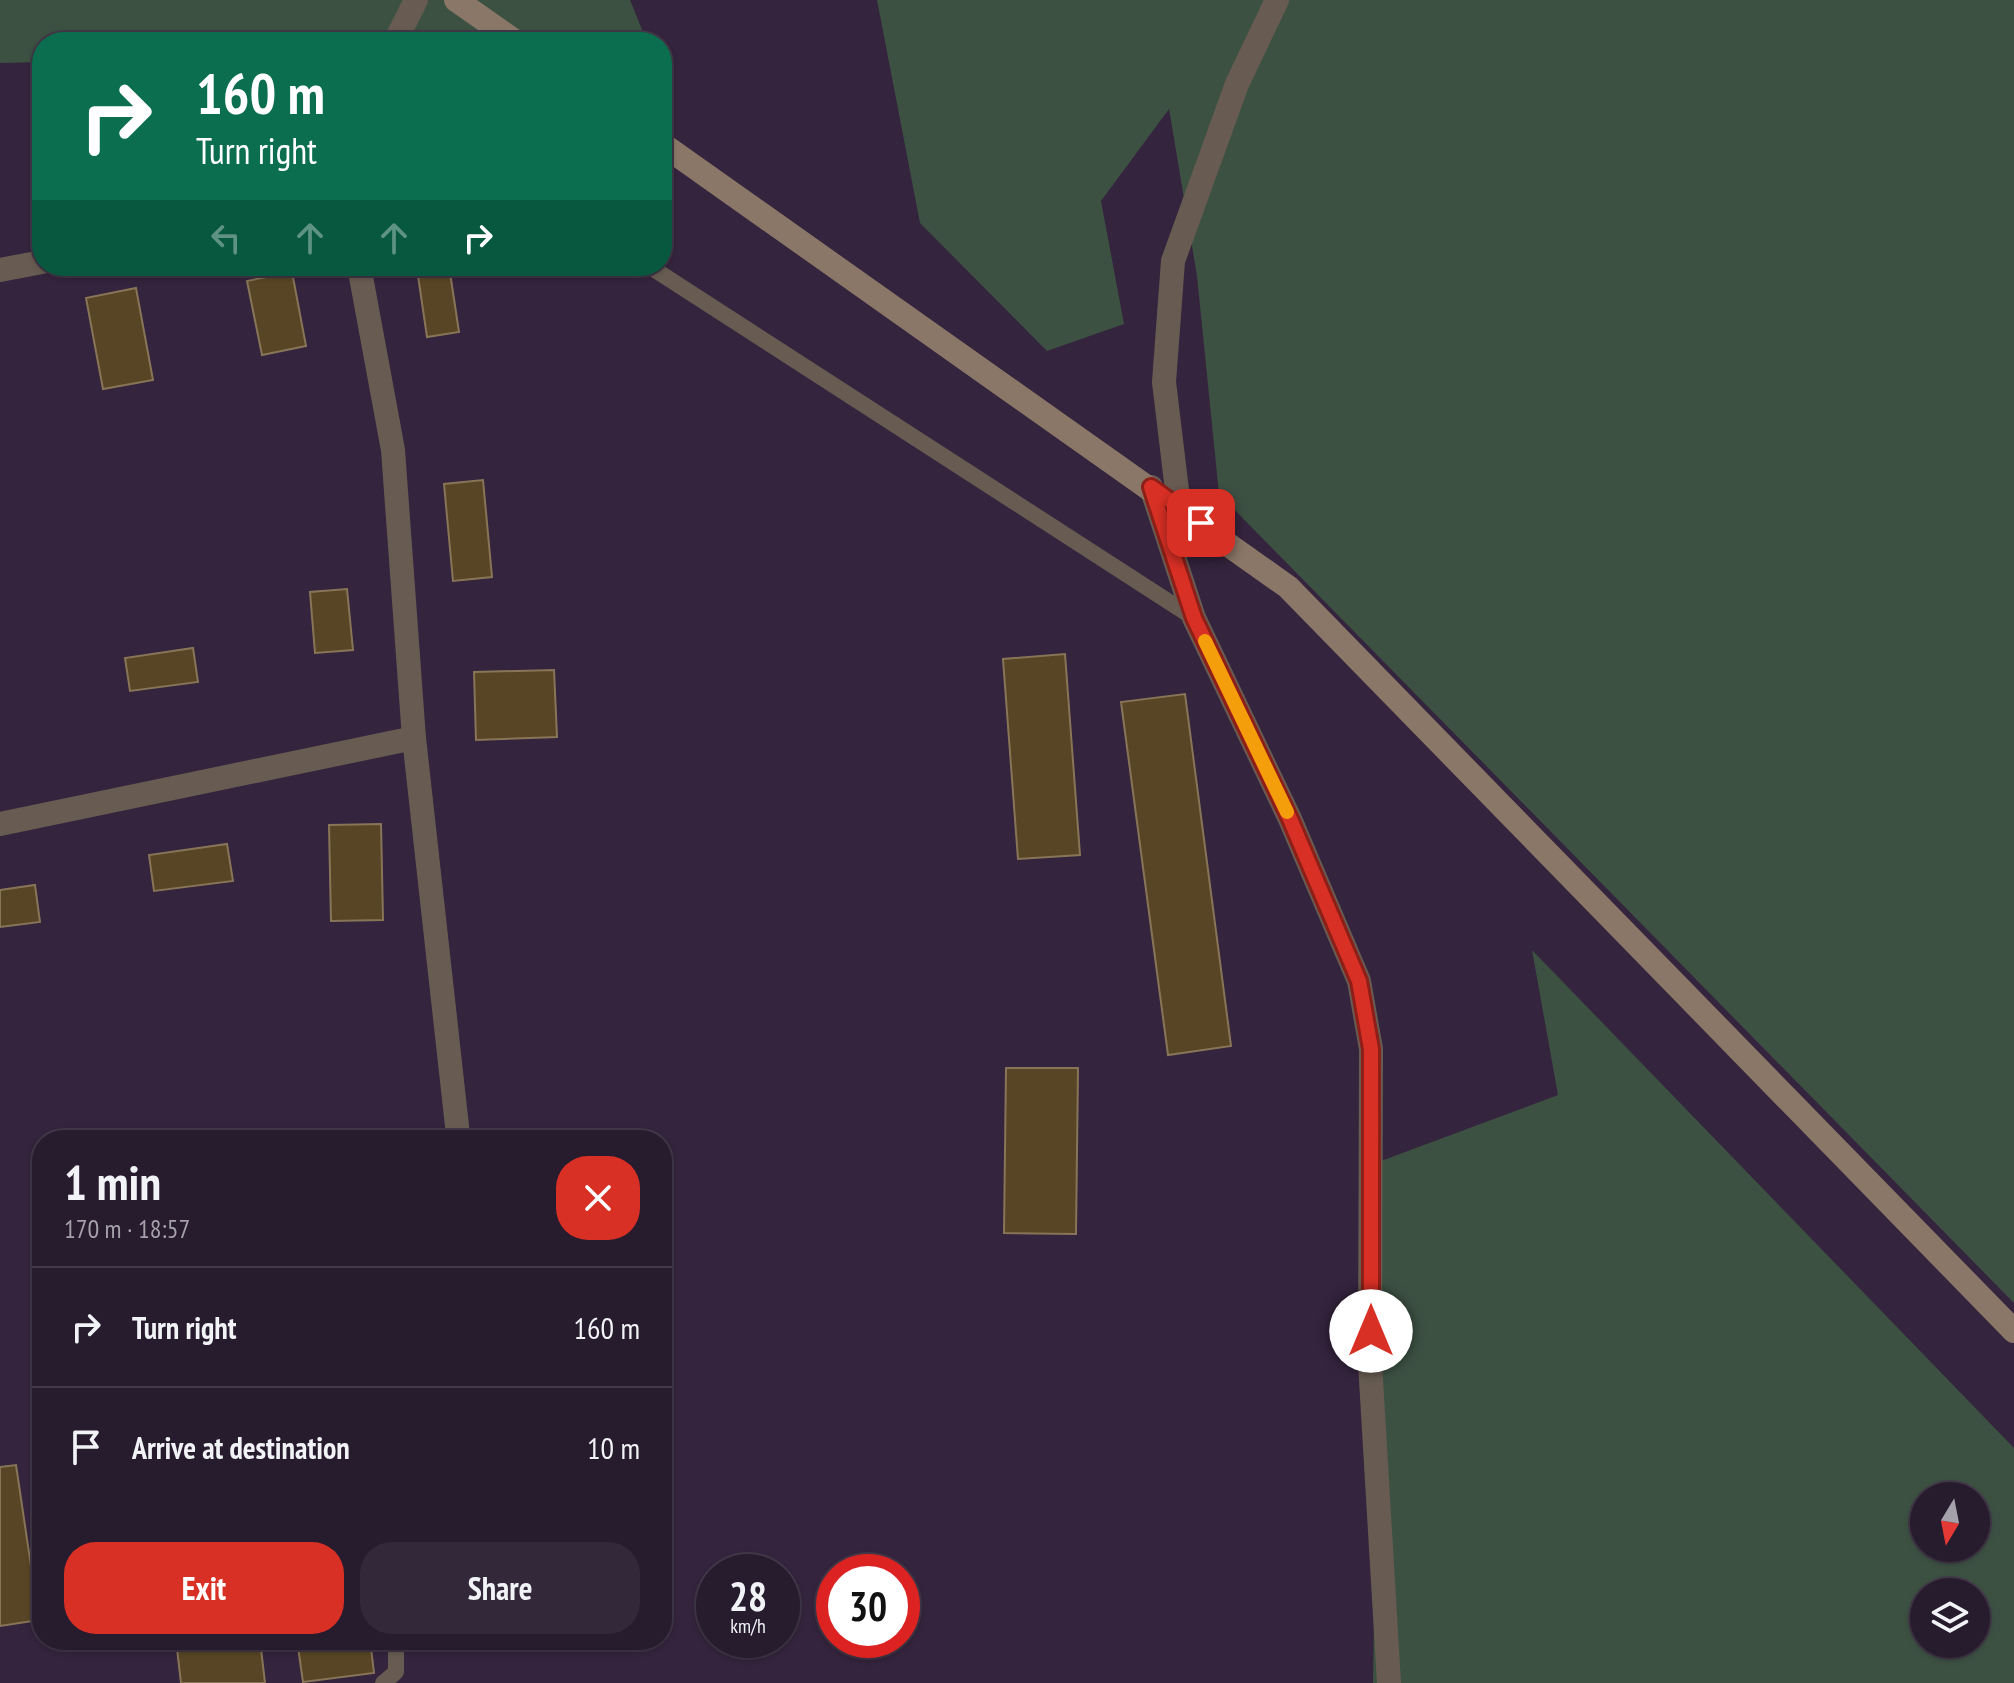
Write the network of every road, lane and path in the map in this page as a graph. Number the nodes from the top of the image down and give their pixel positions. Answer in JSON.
{"nodes":[{"id":1,"x":416,"y":0,"type":"edge"},
{"id":2,"x":456,"y":0,"type":"edge"},
{"id":3,"x":1277,"y":0,"type":"edge"},
{"id":4,"x":400,"y":32,"type":"edge"},
{"id":5,"x":502,"y":32,"type":"edge"},
{"id":6,"x":672,"y":151,"type":"edge"},
{"id":7,"x":32,"y":264,"type":"edge"},
{"id":8,"x":0,"y":270,"type":"edge"},
{"id":9,"x":361,"y":276,"type":"edge"},
{"id":10,"x":664,"y":276,"type":"edge"},
{"id":11,"x":1151,"y":487,"type":"junction"},
{"id":12,"x":1179,"y":507,"type":"junction"},
{"id":13,"x":1194,"y":618,"type":"junction"},
{"id":14,"x":414,"y":738,"type":"junction"},
{"id":15,"x":0,"y":824,"type":"edge"},
{"id":16,"x":456,"y":1130,"type":"edge"},
{"id":17,"x":2014,"y":1331,"type":"edge"},
{"id":18,"x":396,"y":1650,"type":"edge"},
{"id":19,"x":383,"y":1683,"type":"edge"},
{"id":20,"x":1389,"y":1683,"type":"edge"}],
"edges":[{"from":1,"to":4,"type":"street"},
{"from":2,"to":5,"type":"street"},
{"from":3,"to":12,"type":"street"},
{"from":6,"to":11,"type":"street"},
{"from":7,"to":8,"type":"street"},
{"from":9,"to":14,"type":"street"},
{"from":10,"to":13,"type":"lane"},
{"from":11,"to":12,"type":"street"},
{"from":11,"to":13,"type":"street"},
{"from":12,"to":17,"type":"street"},
{"from":13,"to":20,"type":"street"},
{"from":14,"to":15,"type":"street"},
{"from":14,"to":16,"type":"street"},
{"from":18,"to":19,"type":"lane"}]}
